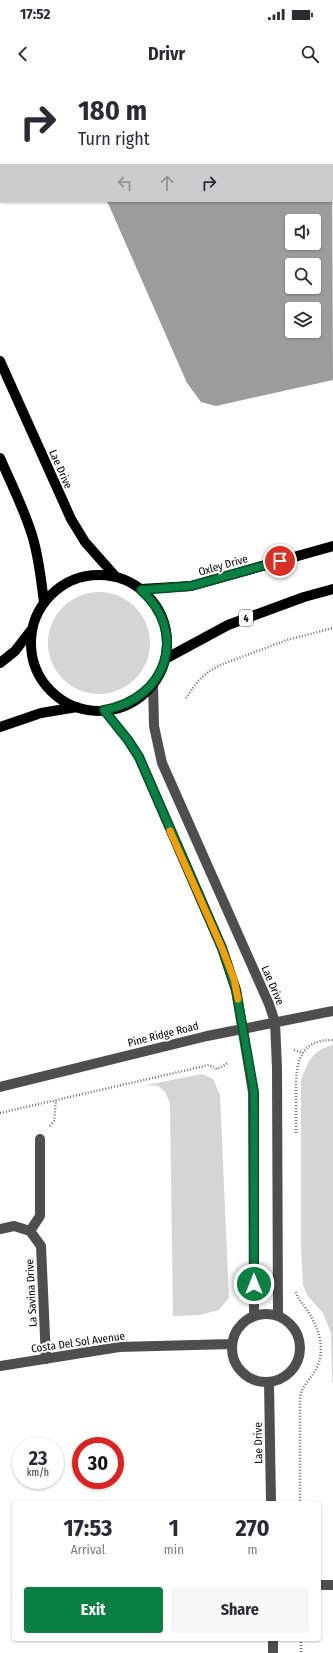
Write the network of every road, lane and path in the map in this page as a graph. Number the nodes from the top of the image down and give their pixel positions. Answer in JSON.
{"nodes":[{"id":1,"x":0,"y":361,"type":"edge"},
{"id":2,"x":0,"y":458,"type":"edge"},
{"id":3,"x":333,"y":546,"type":"edge"},
{"id":4,"x":116,"y":577,"type":"junction"},
{"id":5,"x":333,"y":589,"type":"edge"},
{"id":6,"x":141,"y":590,"type":"junction"},
{"id":7,"x":44,"y":602,"type":"junction"},
{"id":8,"x":333,"y":628,"type":"edge"},
{"id":9,"x":32,"y":629,"type":"junction"},
{"id":10,"x":165,"y":659,"type":"junction"},
{"id":11,"x":0,"y":663,"type":"edge"},
{"id":12,"x":153,"y":683,"type":"junction"},
{"id":13,"x":186,"y":698,"type":"dead end"},
{"id":14,"x":77,"y":707,"type":"junction"},
{"id":15,"x":104,"y":710,"type":"junction"},
{"id":16,"x":0,"y":727,"type":"edge"},
{"id":17,"x":333,"y":1011,"type":"edge"},
{"id":18,"x":275,"y":1022,"type":"junction"},
{"id":19,"x":244,"y":1029,"type":"junction"},
{"id":20,"x":333,"y":1040,"type":"edge"},
{"id":21,"x":294,"y":1050,"type":"dead end"},
{"id":22,"x":303,"y":1053,"type":"junction"},
{"id":23,"x":228,"y":1063,"type":"dead end"},
{"id":24,"x":0,"y":1087,"type":"edge"},
{"id":25,"x":56,"y":1100,"type":"junction"},
{"id":26,"x":0,"y":1113,"type":"edge"},
{"id":27,"x":296,"y":1138,"type":"dead end"},
{"id":28,"x":40,"y":1139,"type":"joint"},
{"id":29,"x":0,"y":1229,"type":"edge"},
{"id":30,"x":30,"y":1231,"type":"junction"},
{"id":31,"x":295,"y":1289,"type":"dead end"},
{"id":32,"x":254,"y":1315,"type":"junction"},
{"id":33,"x":278,"y":1316,"type":"junction"},
{"id":34,"x":232,"y":1344,"type":"junction"},
{"id":35,"x":46,"y":1359,"type":"junction"},
{"id":36,"x":0,"y":1366,"type":"edge"},
{"id":37,"x":269,"y":1382,"type":"junction"},
{"id":38,"x":271,"y":1501,"type":"edge"},
{"id":39,"x":300,"y":1501,"type":"edge"},
{"id":40,"x":321,"y":1585,"type":"edge"},
{"id":41,"x":333,"y":1585,"type":"edge"},
{"id":42,"x":273,"y":1641,"type":"edge"},
{"id":43,"x":301,"y":1641,"type":"edge"},
{"id":44,"x":273,"y":1653,"type":"edge"},
{"id":45,"x":301,"y":1653,"type":"edge"}],
"edges":[{"from":1,"to":4,"type":"main road","name":"Lae Drive"},
{"from":2,"to":7,"type":"main road"},
{"from":3,"to":6,"type":"main road","name":"Oxley Drive"},
{"from":4,"to":6,"type":"main road"},
{"from":4,"to":7,"type":"main road"},
{"from":5,"to":10,"type":"main road","number":"4"},
{"from":6,"to":10,"type":"main road"},
{"from":7,"to":9,"type":"main road"},
{"from":8,"to":13,"type":"path"},
{"from":9,"to":11,"type":"main road"},
{"from":9,"to":14,"type":"main road"},
{"from":10,"to":12,"type":"main road"},
{"from":12,"to":15,"type":"main road"},
{"from":12,"to":18,"type":"street","name":"Lae Drive"},
{"from":14,"to":15,"type":"main road"},
{"from":14,"to":16,"type":"main road"},
{"from":15,"to":19,"type":"street"},
{"from":17,"to":18,"type":"street","name":"Pine Ridge Road"},
{"from":18,"to":19,"type":"street","name":"Pine Ridge Road"},
{"from":18,"to":33,"type":"street","name":"Lae Drive"},
{"from":19,"to":24,"type":"street","name":"Pine Ridge Road"},
{"from":19,"to":32,"type":"street"},
{"from":20,"to":22,"type":"path"},
{"from":21,"to":22,"type":"path"},
{"from":22,"to":27,"type":"path"},
{"from":23,"to":25,"type":"path"},
{"from":25,"to":26,"type":"path"},
{"from":25,"to":28,"type":"path"},
{"from":28,"to":30,"type":"street"},
{"from":29,"to":30,"type":"street"},
{"from":30,"to":35,"type":"street","name":"La Savina Drive"},
{"from":31,"to":39,"type":"path"},
{"from":32,"to":33,"type":"street"},
{"from":32,"to":34,"type":"street"},
{"from":33,"to":37,"type":"street"},
{"from":34,"to":35,"type":"street","name":"Costa Del Sol Avenue"},
{"from":34,"to":37,"type":"street"},
{"from":35,"to":36,"type":"street","name":"Costa Del Sol Avenue"},
{"from":37,"to":38,"type":"street","name":"Lae Drive"},
{"from":40,"to":41,"type":"street"},
{"from":42,"to":44,"type":"street"},
{"from":43,"to":45,"type":"path"}]}
